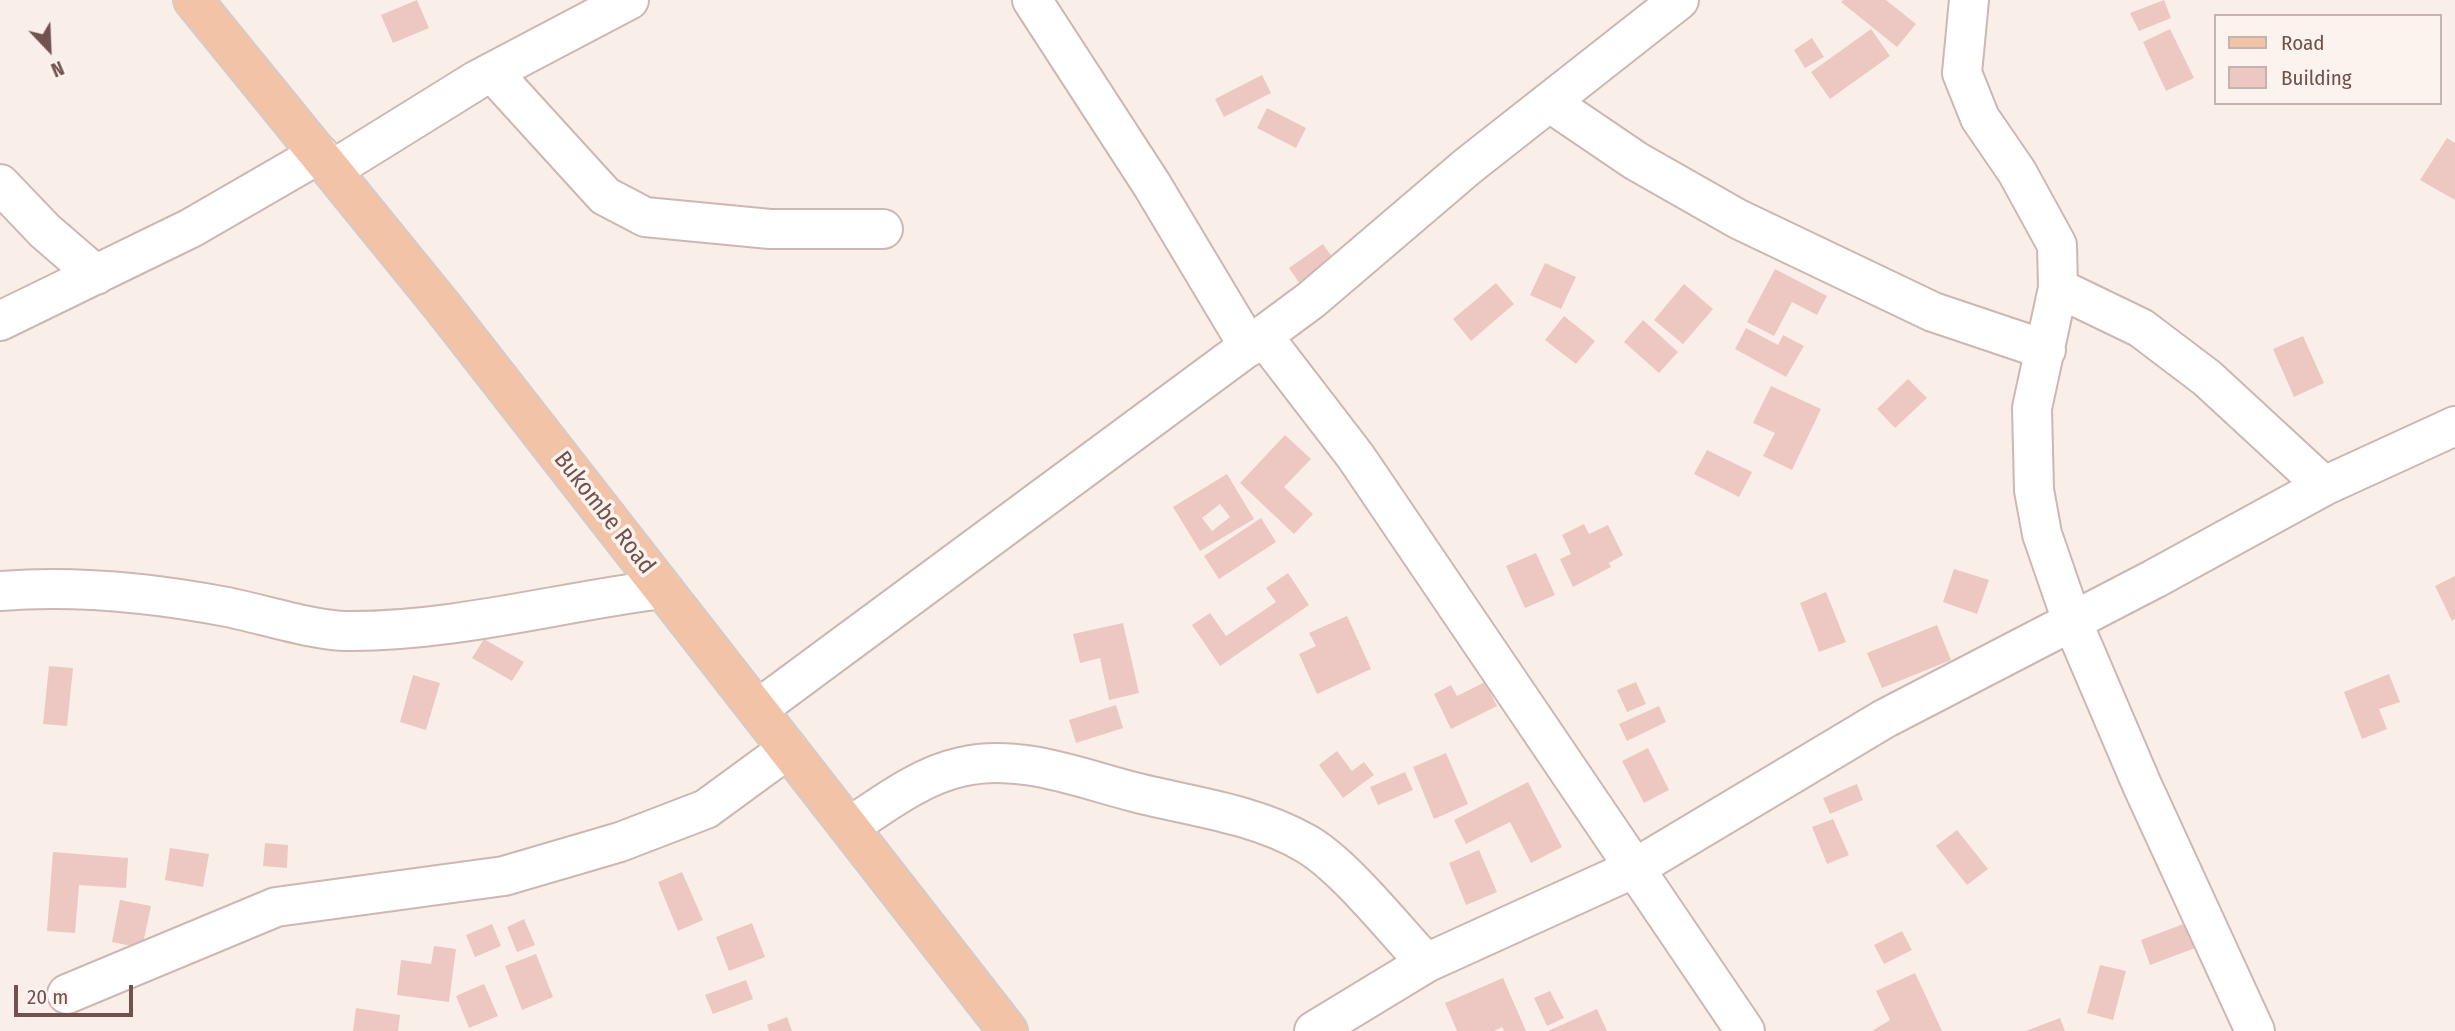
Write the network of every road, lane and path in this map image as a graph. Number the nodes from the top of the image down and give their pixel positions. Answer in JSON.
{"nodes":[{"id":1,"x":629,"y":0,"type":"edge"},
{"id":2,"x":1032,"y":0,"type":"edge"},
{"id":3,"x":1679,"y":0,"type":"edge"},
{"id":4,"x":1969,"y":0,"type":"edge"},
{"id":5,"x":198,"y":3,"type":"edge"},
{"id":6,"x":492,"y":72,"type":"junction"},
{"id":7,"x":1549,"y":102,"type":"junction"},
{"id":8,"x":326,"y":162,"type":"junction"},
{"id":9,"x":0,"y":184,"type":"edge"},
{"id":10,"x":883,"y":229,"type":"dead end"},
{"id":11,"x":96,"y":275,"type":"junction"},
{"id":12,"x":2058,"y":288,"type":"junction"},
{"id":13,"x":0,"y":321,"type":"edge"},
{"id":14,"x":1256,"y":341,"type":"junction"},
{"id":15,"x":2046,"y":350,"type":"junction"},
{"id":16,"x":2451,"y":437,"type":"edge"},
{"id":17,"x":2324,"y":485,"type":"junction"},
{"id":18,"x":663,"y":589,"type":"junction"},
{"id":19,"x":0,"y":591,"type":"edge"},
{"id":20,"x":2072,"y":621,"type":"junction"},
{"id":21,"x":758,"y":709,"type":"junction"},
{"id":22,"x":788,"y":749,"type":"junction"},
{"id":23,"x":849,"y":827,"type":"junction"},
{"id":24,"x":1635,"y":868,"type":"junction"},
{"id":25,"x":1426,"y":962,"type":"junction"},
{"id":26,"x":67,"y":994,"type":"dead end"},
{"id":27,"x":1008,"y":1031,"type":"edge"},
{"id":28,"x":1314,"y":1031,"type":"edge"},
{"id":29,"x":1745,"y":1031,"type":"edge"},
{"id":30,"x":2255,"y":1031,"type":"edge"}],
"edges":[{"from":1,"to":6,"type":"street"},
{"from":2,"to":14,"type":"street"},
{"from":3,"to":7,"type":"street"},
{"from":4,"to":12,"type":"street"},
{"from":5,"to":8,"type":"main road","name":"Bukombe Road"},
{"from":6,"to":8,"type":"street"},
{"from":6,"to":10,"type":"street"},
{"from":7,"to":14,"type":"street"},
{"from":7,"to":15,"type":"street"},
{"from":8,"to":11,"type":"street"},
{"from":8,"to":18,"type":"main road","name":"Bukombe Road"},
{"from":9,"to":11,"type":"street"},
{"from":11,"to":13,"type":"street"},
{"from":12,"to":15,"type":"street"},
{"from":12,"to":17,"type":"street"},
{"from":14,"to":21,"type":"street"},
{"from":14,"to":24,"type":"street"},
{"from":15,"to":20,"type":"street"},
{"from":16,"to":17,"type":"street"},
{"from":17,"to":20,"type":"street"},
{"from":18,"to":19,"type":"street"},
{"from":18,"to":21,"type":"main road","name":"Bukombe Road"},
{"from":20,"to":24,"type":"street"},
{"from":20,"to":30,"type":"street"},
{"from":21,"to":22,"type":"main road","name":"Bukombe Road"},
{"from":22,"to":23,"type":"main road","name":"Bukombe Road"},
{"from":22,"to":26,"type":"street"},
{"from":23,"to":25,"type":"street"},
{"from":23,"to":27,"type":"main road","name":"Bukombe Road"},
{"from":24,"to":25,"type":"street"},
{"from":24,"to":29,"type":"street"},
{"from":25,"to":28,"type":"street"}]}
